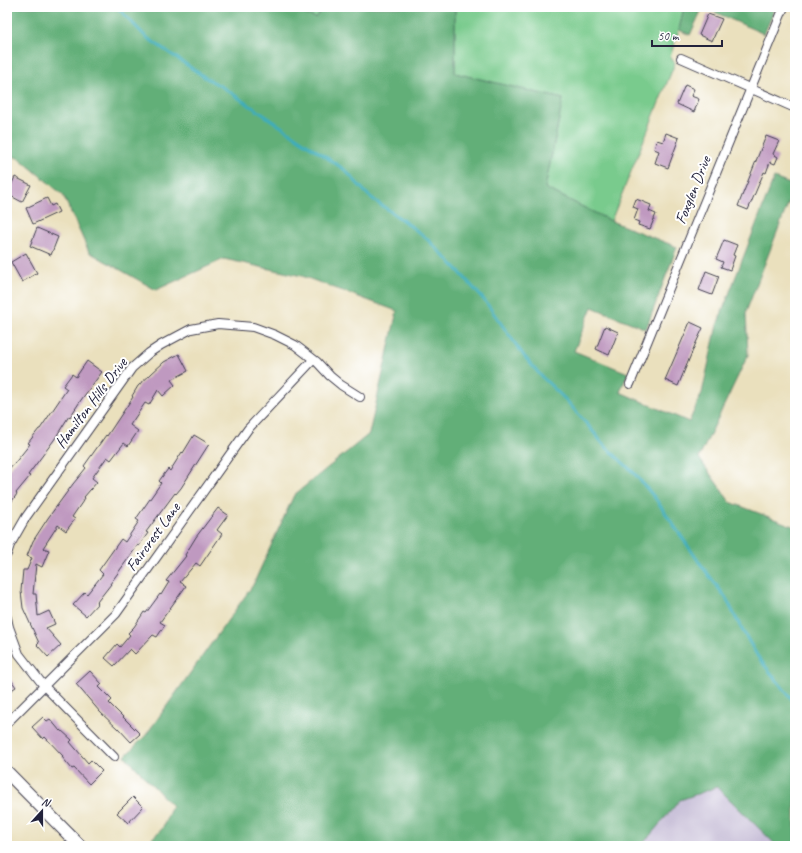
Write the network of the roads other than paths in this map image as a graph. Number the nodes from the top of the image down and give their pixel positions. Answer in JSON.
{"nodes":[{"id":1,"x":784,"y":7,"type":"edge"},
{"id":2,"x":681,"y":58,"type":"dead end"},
{"id":3,"x":750,"y":88,"type":"junction"},
{"id":4,"x":795,"y":108,"type":"edge"},
{"id":5,"x":313,"y":360,"type":"junction"},
{"id":6,"x":630,"y":384,"type":"dead end"},
{"id":7,"x":360,"y":397,"type":"dead end"},
{"id":8,"x":7,"y":554,"type":"edge"},
{"id":9,"x":7,"y":618,"type":"edge"},
{"id":10,"x":44,"y":686,"type":"junction"},
{"id":11,"x":7,"y":723,"type":"edge"},
{"id":12,"x":114,"y":757,"type":"dead end"},
{"id":13,"x":7,"y":772,"type":"edge"},
{"id":14,"x":80,"y":846,"type":"edge"}],
"edges":[{"from":1,"to":3,"type":"street","name":"Foxglen Drive"},
{"from":2,"to":3,"type":"street"},
{"from":3,"to":4,"type":"street"},
{"from":3,"to":6,"type":"street","name":"Foxglen Drive"},
{"from":5,"to":7,"type":"street","name":"Hamilton Hills Drive"},
{"from":5,"to":8,"type":"street","name":"Hamilton Hills Drive"},
{"from":5,"to":10,"type":"street","name":"Faircrest Lane"},
{"from":9,"to":10,"type":"street"},
{"from":10,"to":11,"type":"street","name":"Faircrest Lane"},
{"from":10,"to":12,"type":"street"},
{"from":13,"to":14,"type":"main road"}]}
